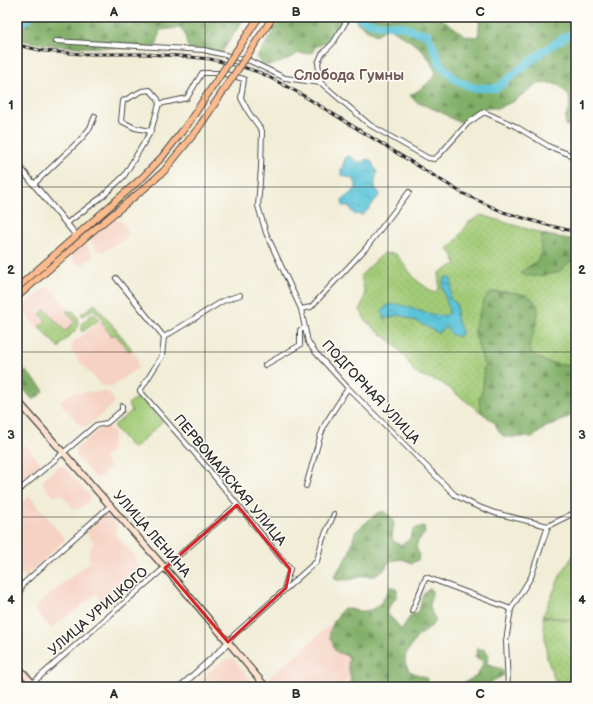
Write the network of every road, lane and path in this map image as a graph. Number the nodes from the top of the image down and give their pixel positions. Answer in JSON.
{"nodes":[{"id":1,"x":259,"y":17,"type":"edge"},
{"id":2,"x":273,"y":17,"type":"edge"},
{"id":3,"x":349,"y":17,"type":"edge"},
{"id":4,"x":55,"y":41,"type":"dead end"},
{"id":5,"x":321,"y":83,"type":"junction"},
{"id":6,"x":159,"y":104,"type":"junction"},
{"id":7,"x":95,"y":116,"type":"dead end"},
{"id":8,"x":151,"y":131,"type":"junction"},
{"id":9,"x":576,"y":157,"type":"edge"},
{"id":10,"x":17,"y":164,"type":"edge"},
{"id":11,"x":34,"y":184,"type":"junction"},
{"id":12,"x":409,"y":192,"type":"dead end"},
{"id":13,"x":67,"y":223,"type":"junction"},
{"id":14,"x":76,"y":235,"type":"junction"},
{"id":15,"x":116,"y":278,"type":"dead end"},
{"id":16,"x":17,"y":288,"type":"edge"},
{"id":17,"x":240,"y":295,"type":"dead end"},
{"id":18,"x":17,"y":296,"type":"edge"},
{"id":19,"x":301,"y":309,"type":"junction"},
{"id":20,"x":305,"y":328,"type":"junction"},
{"id":21,"x":164,"y":337,"type":"junction"},
{"id":22,"x":265,"y":365,"type":"dead end"},
{"id":23,"x":348,"y":388,"type":"junction"},
{"id":24,"x":17,"y":400,"type":"edge"},
{"id":25,"x":122,"y":406,"type":"dead end"},
{"id":26,"x":63,"y":451,"type":"junction"},
{"id":27,"x":306,"y":486,"type":"dead end"},
{"id":28,"x":17,"y":492,"type":"edge"},
{"id":29,"x":111,"y":505,"type":"junction"},
{"id":30,"x":237,"y":505,"type":"junction"},
{"id":31,"x":576,"y":512,"type":"edge"},
{"id":32,"x":334,"y":514,"type":"dead end"},
{"id":33,"x":548,"y":526,"type":"junction"},
{"id":34,"x":165,"y":568,"type":"junction"},
{"id":35,"x":286,"y":588,"type":"junction"},
{"id":36,"x":17,"y":600,"type":"edge"},
{"id":37,"x":511,"y":609,"type":"junction"},
{"id":38,"x":412,"y":611,"type":"dead end"},
{"id":39,"x":228,"y":642,"type":"junction"},
{"id":40,"x":17,"y":666,"type":"edge"},
{"id":41,"x":32,"y":686,"type":"edge"},
{"id":42,"x":180,"y":687,"type":"edge"},
{"id":43,"x":266,"y":687,"type":"edge"},
{"id":44,"x":508,"y":687,"type":"edge"}],
"edges":[{"from":1,"to":14,"type":"main road","bridge":true},
{"from":2,"to":18,"type":"main road","bridge":true},
{"from":3,"to":5,"type":"street"},
{"from":4,"to":5,"type":"street"},
{"from":5,"to":9,"type":"street"},
{"from":6,"to":8,"type":"street"},
{"from":6,"to":8,"type":"street"},
{"from":6,"to":19,"type":"street","name":"ПОДГОРНАЯ УЛИЦА"},
{"from":7,"to":11,"type":"street"},
{"from":8,"to":13,"type":"street"},
{"from":10,"to":11,"type":"street"},
{"from":11,"to":13,"type":"street"},
{"from":12,"to":19,"type":"street"},
{"from":13,"to":14,"type":"street"},
{"from":14,"to":16,"type":"main road"},
{"from":15,"to":21,"type":"street"},
{"from":17,"to":21,"type":"street"},
{"from":19,"to":20,"type":"street","name":"ПОДГОРНАЯ УЛИЦА"},
{"from":20,"to":22,"type":"street"},
{"from":20,"to":23,"type":"street","name":"ПОДГОРНАЯ УЛИЦА"},
{"from":21,"to":30,"type":"street","name":"ПЕРВОМАЙСКАЯ УЛИЦА"},
{"from":23,"to":27,"type":"street"},
{"from":23,"to":33,"type":"street","name":"ПОДГОРНАЯ УЛИЦА"},
{"from":24,"to":26,"type":"main road","name":"УЛИЦА ЛЕНИНА"},
{"from":25,"to":26,"type":"street"},
{"from":26,"to":28,"type":"street"},
{"from":26,"to":29,"type":"main road","name":"УЛИЦА ЛЕНИНА"},
{"from":29,"to":34,"type":"main road","name":"УЛИЦА ЛЕНИНА"},
{"from":29,"to":36,"type":"street"},
{"from":30,"to":34,"type":"street","name":"УЛИЦА УРИЦКОГО"},
{"from":30,"to":35,"type":"street","name":"ПЕРВОМАЙСКАЯ УЛИЦА"},
{"from":31,"to":33,"type":"street"},
{"from":32,"to":35,"type":"street"},
{"from":33,"to":37,"type":"street"},
{"from":34,"to":39,"type":"main road","name":"УЛИЦА ЛЕНИНА"},
{"from":34,"to":41,"type":"street","name":"УЛИЦА УРИЦКОГО"},
{"from":35,"to":39,"type":"street"},
{"from":37,"to":38,"type":"street"},
{"from":37,"to":44,"type":"street"},
{"from":39,"to":42,"type":"street"},
{"from":39,"to":43,"type":"main road","name":"УЛИЦА ЛЕНИНА"},
{"from":40,"to":41,"type":"main road"}]}
